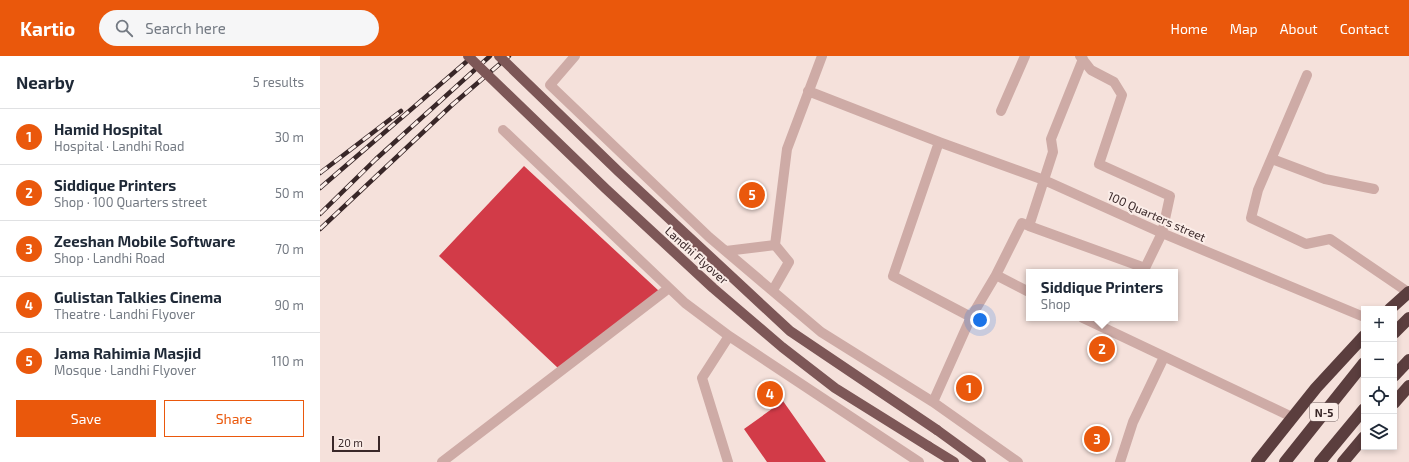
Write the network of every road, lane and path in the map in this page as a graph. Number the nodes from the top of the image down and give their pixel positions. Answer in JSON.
{"nodes":[{"id":1,"x":468,"y":56,"type":"edge"},
{"id":2,"x":499,"y":56,"type":"edge"},
{"id":3,"x":575,"y":56,"type":"edge"},
{"id":4,"x":822,"y":56,"type":"edge"},
{"id":5,"x":1026,"y":56,"type":"edge"},
{"id":6,"x":1082,"y":58,"type":"edge"},
{"id":7,"x":1307,"y":75,"type":"dead end"},
{"id":8,"x":808,"y":91,"type":"junction"},
{"id":9,"x":1001,"y":111,"type":"dead end"},
{"id":10,"x":503,"y":130,"type":"dead end"},
{"id":11,"x":937,"y":146,"type":"junction"},
{"id":12,"x":1272,"y":159,"type":"junction"},
{"id":13,"x":1044,"y":180,"type":"junction"},
{"id":14,"x":1374,"y":189,"type":"dead end"},
{"id":15,"x":1029,"y":226,"type":"junction"},
{"id":16,"x":1162,"y":233,"type":"junction"},
{"id":17,"x":775,"y":245,"type":"junction"},
{"id":18,"x":726,"y":251,"type":"junction"},
{"id":19,"x":996,"y":275,"type":"junction"},
{"id":20,"x":670,"y":288,"type":"junction"},
{"id":21,"x":773,"y":290,"type":"junction"},
{"id":22,"x":1026,"y":290,"type":"edge"},
{"id":23,"x":1409,"y":292,"type":"edge"},
{"id":24,"x":1393,"y":306,"type":"edge"},
{"id":25,"x":1361,"y":316,"type":"edge"},
{"id":26,"x":971,"y":318,"type":"junction"},
{"id":27,"x":1409,"y":318,"type":"edge"},
{"id":28,"x":1088,"y":321,"type":"edge"},
{"id":29,"x":1397,"y":330,"type":"edge"},
{"id":30,"x":729,"y":336,"type":"junction"},
{"id":31,"x":1361,"y":339,"type":"edge"},
{"id":32,"x":1164,"y":357,"type":"junction"},
{"id":33,"x":1409,"y":360,"type":"edge"},
{"id":34,"x":1361,"y":367,"type":"edge"},
{"id":35,"x":1397,"y":373,"type":"edge"},
{"id":36,"x":1409,"y":386,"type":"edge"},
{"id":37,"x":1397,"y":400,"type":"edge"},
{"id":38,"x":933,"y":402,"type":"junction"},
{"id":39,"x":1361,"y":413,"type":"edge"},
{"id":40,"x":1292,"y":417,"type":"junction"},
{"id":41,"x":1361,"y":441,"type":"edge"},
{"id":42,"x":442,"y":462,"type":"edge"},
{"id":43,"x":728,"y":462,"type":"edge"},
{"id":44,"x":919,"y":462,"type":"edge"},
{"id":45,"x":954,"y":462,"type":"edge"},
{"id":46,"x":981,"y":462,"type":"edge"},
{"id":47,"x":1018,"y":462,"type":"edge"},
{"id":48,"x":1120,"y":462,"type":"edge"},
{"id":49,"x":1257,"y":462,"type":"edge"},
{"id":50,"x":1285,"y":462,"type":"edge"},
{"id":51,"x":1320,"y":462,"type":"edge"},
{"id":52,"x":1343,"y":462,"type":"edge"}],
"edges":[{"from":1,"to":45,"type":"main road","name":"Landhi Flyover","bridge":true},
{"from":2,"to":46,"type":"main road","name":"Landhi Flyover","bridge":true},
{"from":3,"to":18,"type":"street"},
{"from":4,"to":8,"type":"street"},
{"from":5,"to":9,"type":"street"},
{"from":6,"to":13,"type":"street"},
{"from":6,"to":16,"type":"street"},
{"from":7,"to":12,"type":"street"},
{"from":8,"to":11,"type":"street","name":"100 Quarters street"},
{"from":8,"to":17,"type":"street"},
{"from":10,"to":20,"type":"street"},
{"from":11,"to":13,"type":"street","name":"100 Quarters street"},
{"from":11,"to":26,"type":"street"},
{"from":12,"to":14,"type":"street"},
{"from":12,"to":23,"type":"street"},
{"from":13,"to":15,"type":"street"},
{"from":13,"to":16,"type":"street","name":"100 Quarters street"},
{"from":15,"to":16,"type":"street"},
{"from":15,"to":19,"type":"street"},
{"from":16,"to":25,"type":"street","name":"100 Quarters street"},
{"from":17,"to":18,"type":"street"},
{"from":17,"to":21,"type":"street"},
{"from":18,"to":21,"type":"street"},
{"from":19,"to":22,"type":"street"},
{"from":19,"to":26,"type":"street"},
{"from":20,"to":30,"type":"street"},
{"from":20,"to":42,"type":"street"},
{"from":21,"to":38,"type":"street"},
{"from":23,"to":24,"type":"highway"},
{"from":26,"to":38,"type":"street"},
{"from":27,"to":29,"type":"highway"},
{"from":28,"to":32,"type":"street"},
{"from":30,"to":43,"type":"street"},
{"from":30,"to":44,"type":"street"},
{"from":31,"to":40,"type":"highway"},
{"from":32,"to":40,"type":"street"},
{"from":32,"to":48,"type":"street"},
{"from":33,"to":35,"type":"highway"},
{"from":34,"to":50,"type":"highway","number":"N-5"},
{"from":36,"to":37,"type":"highway"},
{"from":38,"to":47,"type":"street"},
{"from":39,"to":51,"type":"highway","number":"N-5"},
{"from":40,"to":49,"type":"highway"},
{"from":41,"to":52,"type":"highway"}]}
